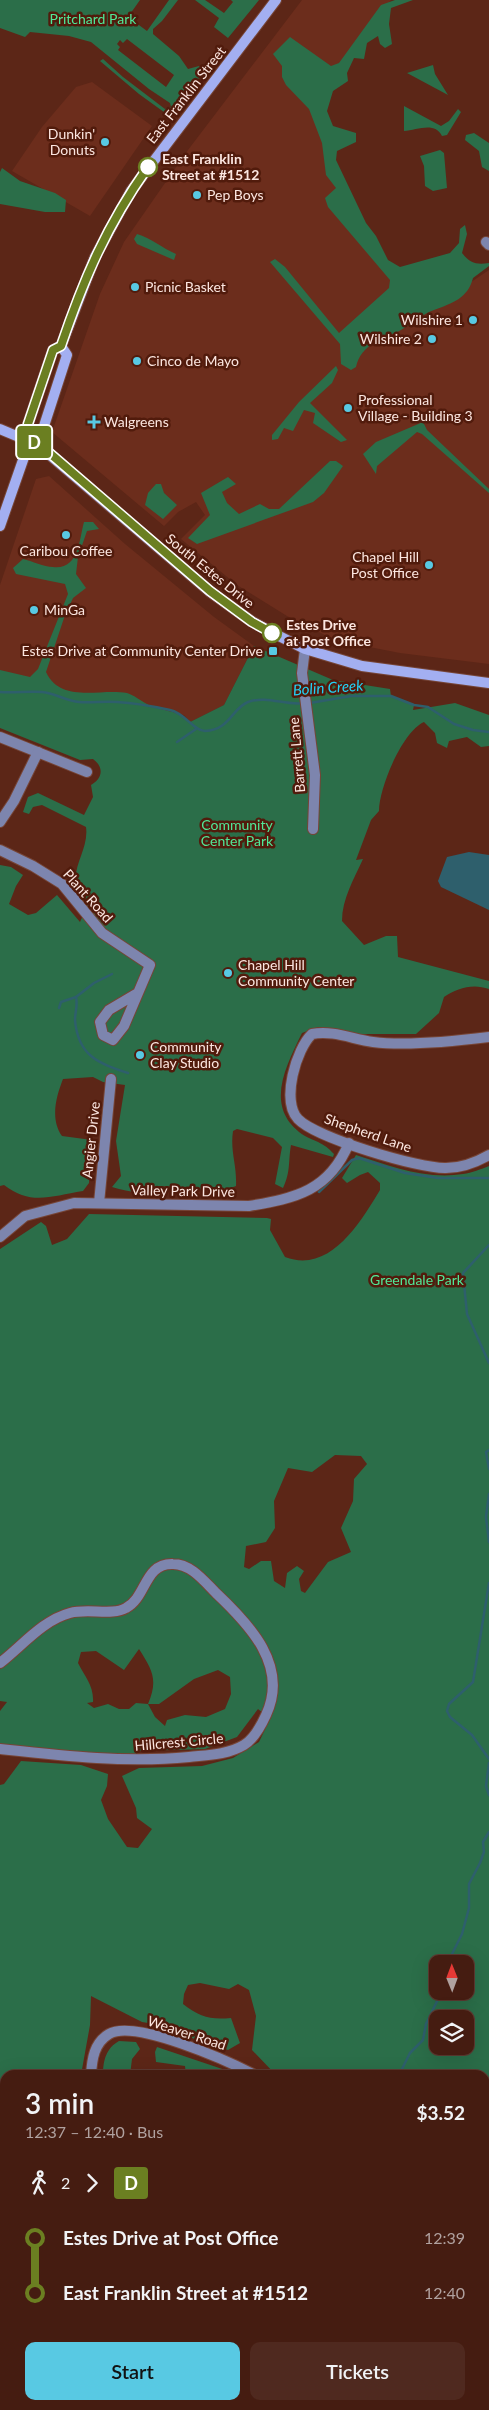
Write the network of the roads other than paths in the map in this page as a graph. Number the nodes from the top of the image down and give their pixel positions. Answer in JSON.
{"nodes":[{"id":1,"x":276,"y":0,"type":"edge"},
{"id":2,"x":61,"y":346,"type":"junction"},
{"id":3,"x":0,"y":429,"type":"edge"},
{"id":4,"x":30,"y":440,"type":"junction"},
{"id":5,"x":0,"y":526,"type":"edge"},
{"id":6,"x":304,"y":649,"type":"junction"},
{"id":7,"x":489,"y":683,"type":"edge"},
{"id":8,"x":0,"y":738,"type":"edge"},
{"id":9,"x":38,"y":752,"type":"junction"},
{"id":10,"x":87,"y":772,"type":"dead end"},
{"id":11,"x":0,"y":822,"type":"edge"},
{"id":12,"x":313,"y":829,"type":"dead end"},
{"id":13,"x":0,"y":850,"type":"edge"},
{"id":14,"x":136,"y":994,"type":"dead end"},
{"id":15,"x":489,"y":1037,"type":"edge"},
{"id":16,"x":111,"y":1079,"type":"dead end"},
{"id":17,"x":349,"y":1144,"type":"junction"},
{"id":18,"x":489,"y":1154,"type":"edge"},
{"id":19,"x":99,"y":1203,"type":"junction"},
{"id":20,"x":0,"y":1237,"type":"edge"},
{"id":21,"x":0,"y":1663,"type":"edge"},
{"id":22,"x":0,"y":1749,"type":"edge"},
{"id":23,"x":92,"y":2070,"type":"edge"},
{"id":24,"x":246,"y":2070,"type":"edge"}],
"edges":[{"from":1,"to":2,"type":"main road","name":"East Franklin Street"},
{"from":2,"to":4,"type":"main road","name":"East Franklin Street"},
{"from":2,"to":4,"type":"main road","name":"East Franklin Street"},
{"from":3,"to":4,"type":"main road","name":"South Estes Drive"},
{"from":4,"to":5,"type":"main road","name":"East Franklin Street"},
{"from":4,"to":6,"type":"main road","name":"South Estes Drive"},
{"from":6,"to":7,"type":"main road","name":"South Estes Drive"},
{"from":6,"to":12,"type":"street","name":"Barrett Lane"},
{"from":8,"to":9,"type":"street"},
{"from":9,"to":10,"type":"street"},
{"from":9,"to":11,"type":"street"},
{"from":13,"to":14,"type":"street","name":"Plant Road"},
{"from":15,"to":17,"type":"street","name":"Shepherd Lane"},
{"from":16,"to":19,"type":"street","name":"Angier Drive"},
{"from":17,"to":18,"type":"street","name":"Shepherd Lane"},
{"from":17,"to":19,"type":"street","name":"Valley Park Drive"},
{"from":19,"to":20,"type":"street","name":"Valley Park Drive"},
{"from":21,"to":22,"type":"street","name":"Hillcrest Circle"},
{"from":23,"to":24,"type":"street","name":"Weaver Road"}]}
